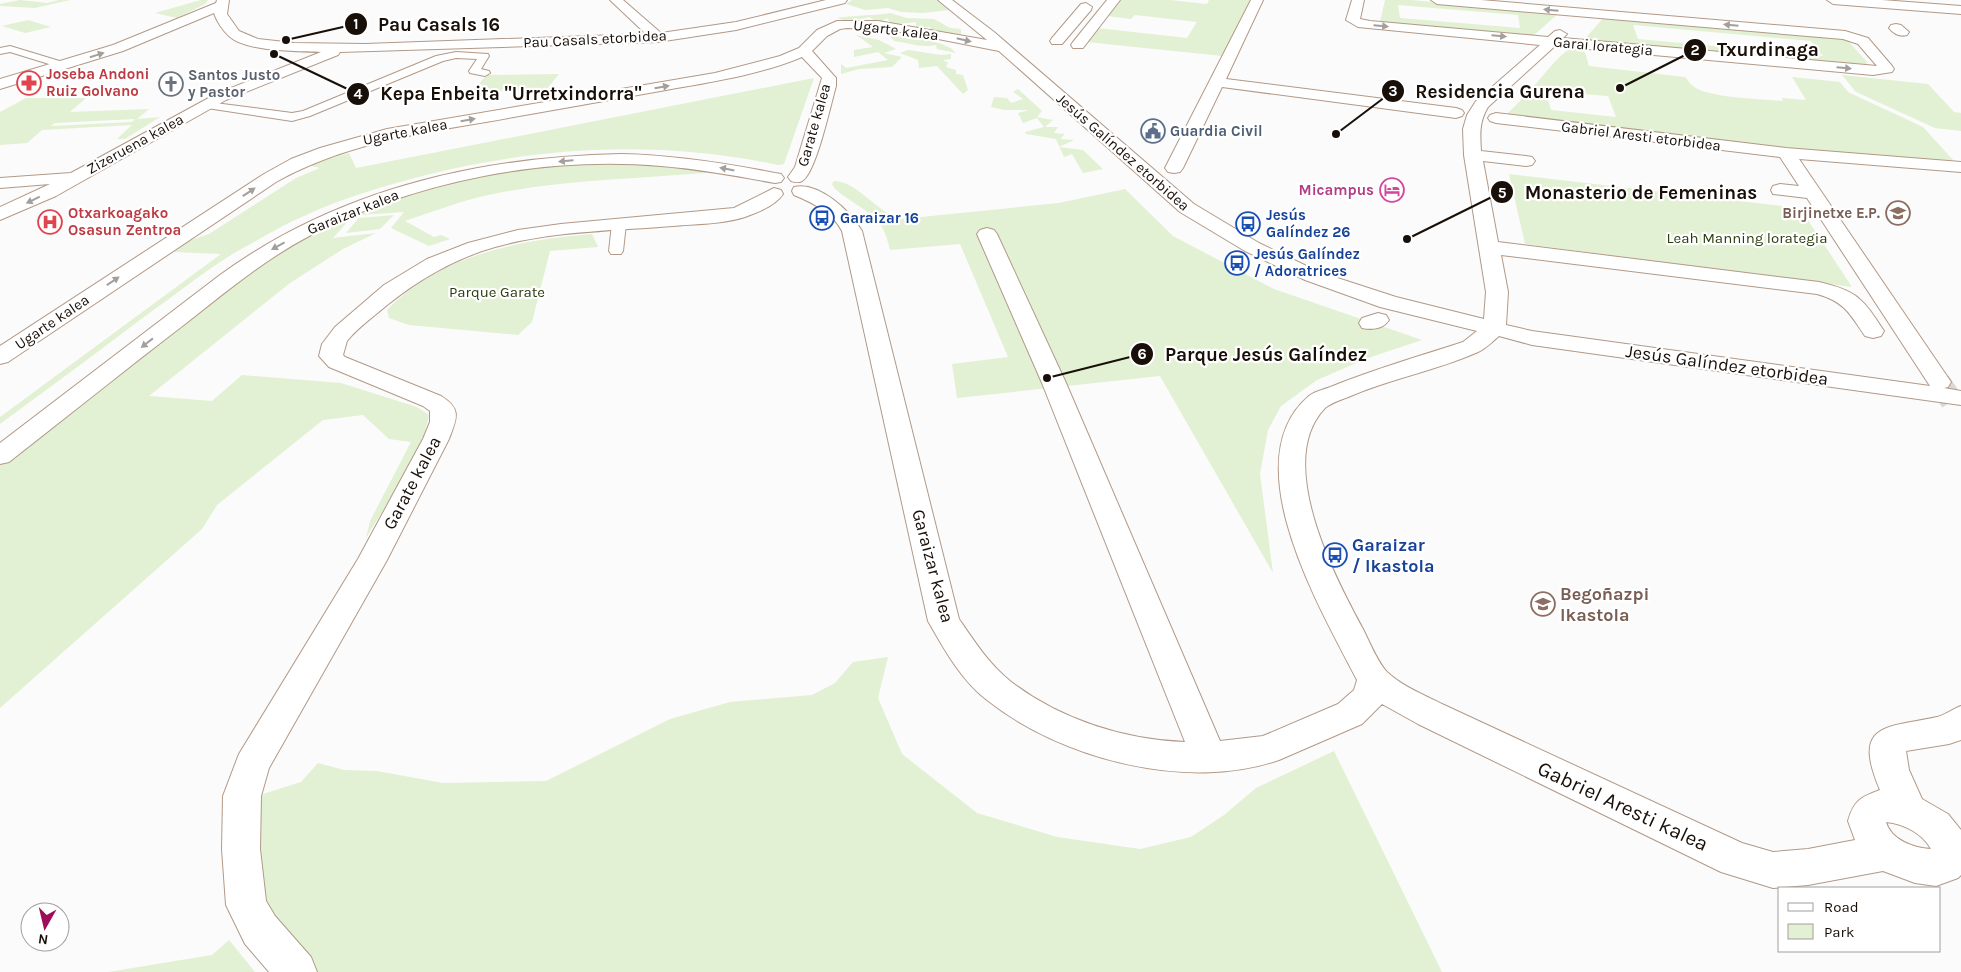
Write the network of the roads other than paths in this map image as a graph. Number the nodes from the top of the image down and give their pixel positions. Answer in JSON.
{"nodes":[{"id":1,"x":616,"y":0,"type":"edge"},
{"id":2,"x":832,"y":0,"type":"edge"},
{"id":3,"x":841,"y":0,"type":"edge"},
{"id":4,"x":944,"y":0,"type":"edge"},
{"id":5,"x":950,"y":0,"type":"edge"},
{"id":6,"x":1092,"y":0,"type":"edge"},
{"id":7,"x":1114,"y":0,"type":"edge"},
{"id":8,"x":1257,"y":0,"type":"edge"},
{"id":9,"x":1358,"y":0,"type":"edge"},
{"id":10,"x":1599,"y":0,"type":"edge"},
{"id":11,"x":1833,"y":0,"type":"edge"},
{"id":12,"x":1939,"y":0,"type":"edge"},
{"id":13,"x":1865,"y":2,"type":"edge"},
{"id":14,"x":814,"y":4,"type":"edge"},
{"id":15,"x":222,"y":8,"type":"edge"},
{"id":16,"x":1959,"y":12,"type":"edge"},
{"id":17,"x":1448,"y":13,"type":"edge"},
{"id":18,"x":1585,"y":13,"type":"junction"},
{"id":19,"x":966,"y":16,"type":"junction"},
{"id":20,"x":1896,"y":27,"type":"dead end"},
{"id":21,"x":1550,"y":33,"type":"junction"},
{"id":22,"x":658,"y":38,"type":"junction"},
{"id":23,"x":1057,"y":41,"type":"dead end"},
{"id":24,"x":1078,"y":45,"type":"dead end"},
{"id":25,"x":1002,"y":47,"type":"junction"},
{"id":26,"x":321,"y":50,"type":"junction"},
{"id":27,"x":1845,"y":50,"type":"dead end"},
{"id":28,"x":0,"y":51,"type":"edge"},
{"id":29,"x":804,"y":51,"type":"junction"},
{"id":30,"x":1874,"y":53,"type":"junction"},
{"id":31,"x":1898,"y":58,"type":"dead end"},
{"id":32,"x":62,"y":65,"type":"junction"},
{"id":33,"x":485,"y":73,"type":"dead end"},
{"id":34,"x":1217,"y":82,"type":"junction"},
{"id":35,"x":0,"y":84,"type":"edge"},
{"id":36,"x":208,"y":105,"type":"junction"},
{"id":37,"x":1456,"y":113,"type":"dead end"},
{"id":38,"x":1496,"y":118,"type":"dead end"},
{"id":39,"x":1786,"y":153,"type":"junction"},
{"id":40,"x":1473,"y":155,"type":"junction"},
{"id":41,"x":1526,"y":161,"type":"dead end"},
{"id":42,"x":1961,"y":167,"type":"edge"},
{"id":43,"x":1174,"y":168,"type":"dead end"},
{"id":44,"x":78,"y":176,"type":"junction"},
{"id":45,"x":0,"y":183,"type":"edge"},
{"id":46,"x":787,"y":185,"type":"junction"},
{"id":47,"x":1780,"y":190,"type":"dead end"},
{"id":48,"x":1812,"y":193,"type":"junction"},
{"id":49,"x":0,"y":214,"type":"edge"},
{"id":50,"x":986,"y":234,"type":"dead end"},
{"id":51,"x":1489,"y":247,"type":"junction"},
{"id":52,"x":1494,"y":329,"type":"junction"},
{"id":53,"x":1873,"y":331,"type":"dead end"},
{"id":54,"x":0,"y":357,"type":"edge"},
{"id":55,"x":1939,"y":382,"type":"tunnel mouth"},
{"id":56,"x":1961,"y":398,"type":"edge"},
{"id":57,"x":0,"y":456,"type":"edge"},
{"id":58,"x":1374,"y":680,"type":"junction"},
{"id":59,"x":1955,"y":725,"type":"edge"},
{"id":60,"x":1209,"y":758,"type":"junction"},
{"id":61,"x":1909,"y":810,"type":"junction"},
{"id":62,"x":1888,"y":852,"type":"junction"},
{"id":63,"x":1955,"y":869,"type":"edge"},
{"id":64,"x":296,"y":972,"type":"edge"}],
"edges":[{"from":1,"to":22,"type":"street"},
{"from":2,"to":14,"type":"street","name":"Pau Casals etorbidea"},
{"from":3,"to":14,"type":"street","name":"Pau Casals etorbidea"},
{"from":4,"to":19,"type":"street","name":"Jesús Galíndez etorbidea"},
{"from":5,"to":19,"type":"street","name":"Jesús Galíndez etorbidea"},
{"from":6,"to":23,"type":"street"},
{"from":7,"to":24,"type":"street"},
{"from":8,"to":34,"type":"street"},
{"from":9,"to":17,"type":"street","name":"Garai lorategia","one_way":true},
{"from":10,"to":18,"type":"street"},
{"from":11,"to":13,"type":"street"},
{"from":12,"to":16,"type":"street"},
{"from":13,"to":16,"type":"street"},
{"from":13,"to":20,"type":"street"},
{"from":14,"to":22,"type":"street","name":"Pau Casals etorbidea"},
{"from":15,"to":26,"type":"street"},
{"from":32,"to":15,"type":"street","one_way":true},
{"from":18,"to":17,"type":"street","name":"Garai lorategia","one_way":true},
{"from":17,"to":21,"type":"street","name":"Garai lorategia","one_way":true},
{"from":18,"to":21,"type":"street"},
{"from":30,"to":18,"type":"street","name":"Garai lorategia","one_way":true},
{"from":19,"to":25,"type":"street","name":"Jesús Galíndez etorbidea"},
{"from":21,"to":30,"type":"street","name":"Garai lorategia","one_way":true},
{"from":21,"to":40,"type":"street"},
{"from":22,"to":26,"type":"street","name":"Pau Casals etorbidea"},
{"from":29,"to":25,"type":"street","name":"Ugarte kalea","one_way":true},
{"from":25,"to":52,"type":"street","name":"Jesús Galíndez etorbidea"},
{"from":26,"to":36,"type":"street","name":"Zizeruena kalea"},
{"from":27,"to":30,"type":"street"},
{"from":28,"to":32,"type":"lane"},
{"from":29,"to":46,"type":"street","name":"Garate kalea"},
{"from":54,"to":29,"type":"street","name":"Ugarte kalea","one_way":true},
{"from":30,"to":31,"type":"street"},
{"from":32,"to":35,"type":"street"},
{"from":33,"to":36,"type":"lane"},
{"from":34,"to":37,"type":"street"},
{"from":34,"to":43,"type":"street"},
{"from":36,"to":44,"type":"street","name":"Zizeruena kalea"},
{"from":38,"to":39,"type":"street","name":"Gabriel Aresti etorbidea"},
{"from":39,"to":42,"type":"street"},
{"from":39,"to":48,"type":"street"},
{"from":40,"to":41,"type":"street"},
{"from":40,"to":51,"type":"street"},
{"from":44,"to":45,"type":"street"},
{"from":44,"to":49,"type":"street","name":"Zizeruena kalea","one_way":true},
{"from":46,"to":57,"type":"street","name":"Garaizar kalea","one_way":true},
{"from":46,"to":60,"type":"street","name":"Garaizar kalea"},
{"from":46,"to":64,"type":"street","name":"Garate kalea"},
{"from":47,"to":48,"type":"street"},
{"from":48,"to":55,"type":"street"},
{"from":50,"to":60,"type":"street"},
{"from":51,"to":52,"type":"street"},
{"from":51,"to":53,"type":"street"},
{"from":52,"to":56,"type":"street","name":"Jesús Galíndez etorbidea"},
{"from":52,"to":58,"type":"street"},
{"from":58,"to":60,"type":"street","name":"Garaizar kalea"},
{"from":58,"to":62,"type":"street","name":"Gabriel Aresti kalea"},
{"from":59,"to":61,"type":"street"},
{"from":61,"to":62,"type":"street"},
{"from":61,"to":63,"type":"street"},
{"from":62,"to":63,"type":"street"}]}
